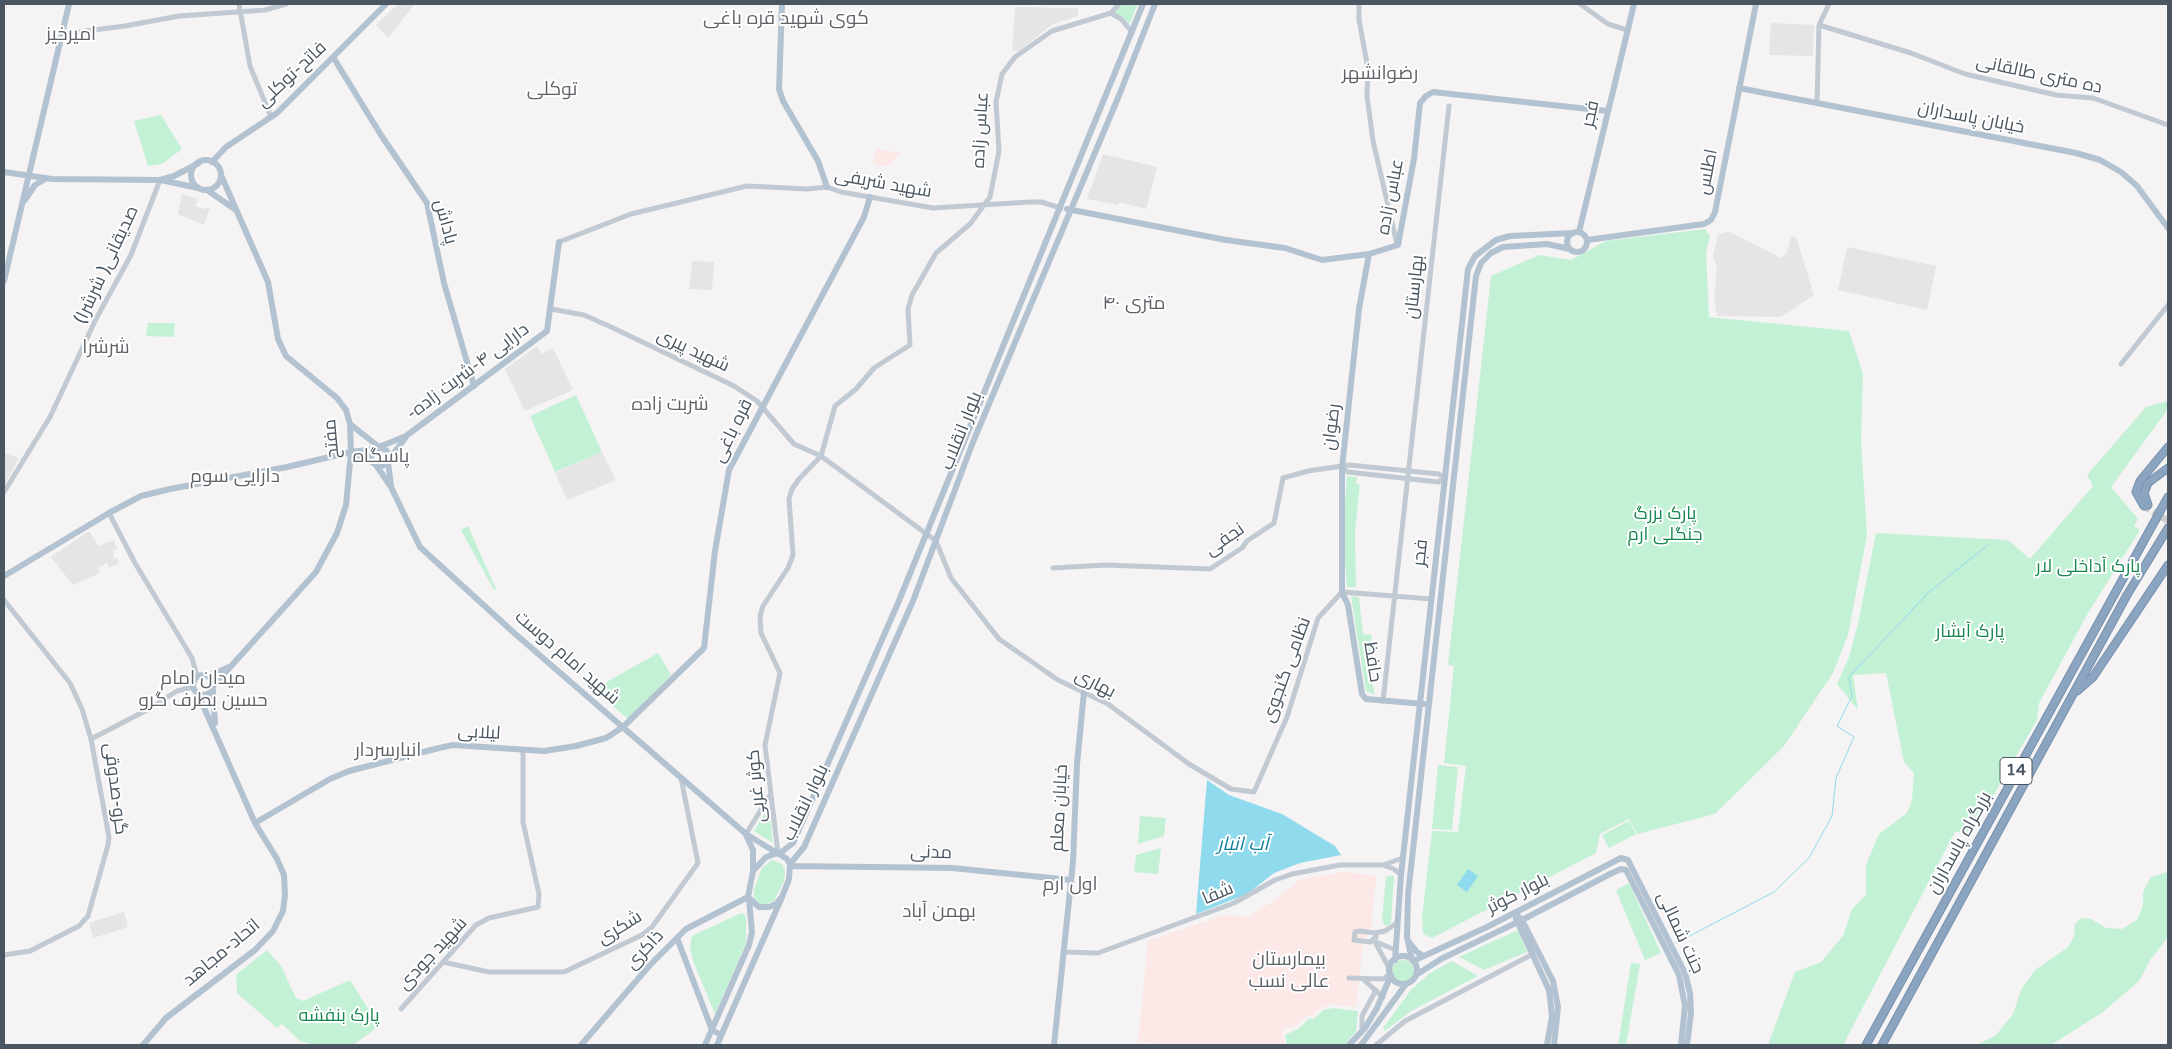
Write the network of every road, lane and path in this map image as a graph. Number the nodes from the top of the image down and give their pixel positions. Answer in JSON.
{"nodes":[{"id":1,"x":69,"y":4,"type":"edge"},
{"id":2,"x":239,"y":4,"type":"edge"},
{"id":3,"x":286,"y":4,"type":"edge"},
{"id":4,"x":386,"y":4,"type":"edge"},
{"id":5,"x":782,"y":4,"type":"edge"},
{"id":6,"x":1119,"y":4,"type":"edge"},
{"id":7,"x":1143,"y":4,"type":"edge"},
{"id":8,"x":1155,"y":4,"type":"edge"},
{"id":9,"x":1359,"y":4,"type":"edge"},
{"id":10,"x":1580,"y":4,"type":"edge"},
{"id":11,"x":1634,"y":4,"type":"edge"},
{"id":12,"x":1756,"y":4,"type":"edge"},
{"id":13,"x":1829,"y":4,"type":"edge"},
{"id":14,"x":239,"y":11,"type":"junction"},
{"id":15,"x":1111,"y":13,"type":"junction"},
{"id":16,"x":1819,"y":25,"type":"junction"},
{"id":17,"x":1627,"y":30,"type":"junction"},
{"id":18,"x":1132,"y":32,"type":"junction"},
{"id":19,"x":62,"y":34,"type":"junction"},
{"id":20,"x":333,"y":57,"type":"junction"},
{"id":21,"x":1739,"y":88,"type":"junction"},
{"id":22,"x":1817,"y":102,"type":"junction"},
{"id":23,"x":1449,"y":106,"type":"dead end"},
{"id":24,"x":1607,"y":111,"type":"junction"},
{"id":25,"x":1098,"y":116,"type":"junction"},
{"id":26,"x":271,"y":117,"type":"junction"},
{"id":27,"x":1108,"y":120,"type":"junction"},
{"id":28,"x":2168,"y":125,"type":"edge"},
{"id":29,"x":212,"y":162,"type":"junction"},
{"id":30,"x":199,"y":163,"type":"junction"},
{"id":31,"x":4,"y":172,"type":"edge"},
{"id":32,"x":221,"y":175,"type":"junction"},
{"id":33,"x":28,"y":177,"type":"junction"},
{"id":34,"x":45,"y":179,"type":"junction"},
{"id":35,"x":160,"y":180,"type":"junction"},
{"id":36,"x":827,"y":187,"type":"junction"},
{"id":37,"x":203,"y":189,"type":"junction"},
{"id":38,"x":870,"y":197,"type":"junction"},
{"id":39,"x":983,"y":206,"type":"junction"},
{"id":40,"x":1061,"y":208,"type":"junction"},
{"id":41,"x":20,"y":210,"type":"junction"},
{"id":42,"x":237,"y":210,"type":"junction"},
{"id":43,"x":1070,"y":210,"type":"junction"},
{"id":44,"x":2168,"y":228,"type":"edge"},
{"id":45,"x":1576,"y":232,"type":"junction"},
{"id":46,"x":1587,"y":240,"type":"junction"},
{"id":47,"x":559,"y":242,"type":"joint"},
{"id":48,"x":1398,"y":245,"type":"junction"},
{"id":49,"x":1570,"y":249,"type":"junction"},
{"id":50,"x":1369,"y":254,"type":"junction"},
{"id":51,"x":4,"y":281,"type":"edge"},
{"id":52,"x":2168,"y":305,"type":"edge"},
{"id":53,"x":550,"y":309,"type":"junction"},
{"id":54,"x":1460,"y":338,"type":"junction"},
{"id":55,"x":1469,"y":339,"type":"junction"},
{"id":56,"x":2121,"y":364,"type":"dead end"},
{"id":57,"x":474,"y":386,"type":"junction"},
{"id":58,"x":762,"y":407,"type":"junction"},
{"id":59,"x":350,"y":424,"type":"junction"},
{"id":60,"x":406,"y":436,"type":"junction"},
{"id":61,"x":2168,"y":447,"type":"edge"},
{"id":62,"x":377,"y":448,"type":"junction"},
{"id":63,"x":351,"y":452,"type":"junction"},
{"id":64,"x":821,"y":456,"type":"junction"},
{"id":65,"x":389,"y":460,"type":"junction"},
{"id":66,"x":375,"y":464,"type":"junction"},
{"id":67,"x":1342,"y":468,"type":"junction"},
{"id":68,"x":1378,"y":468,"type":"junction"},
{"id":69,"x":2168,"y":468,"type":"edge"},
{"id":70,"x":1410,"y":471,"type":"junction"},
{"id":71,"x":1377,"y":475,"type":"junction"},
{"id":72,"x":1445,"y":478,"type":"junction"},
{"id":73,"x":1409,"y":479,"type":"junction"},
{"id":74,"x":1453,"y":479,"type":"junction"},
{"id":75,"x":391,"y":487,"type":"junction"},
{"id":76,"x":4,"y":492,"type":"edge"},
{"id":77,"x":2168,"y":497,"type":"edge"},
{"id":78,"x":109,"y":513,"type":"junction"},
{"id":79,"x":2168,"y":528,"type":"edge"},
{"id":80,"x":927,"y":533,"type":"junction"},
{"id":81,"x":936,"y":541,"type":"junction"},
{"id":82,"x":2168,"y":565,"type":"edge"},
{"id":83,"x":1053,"y":568,"type":"dead end"},
{"id":84,"x":4,"y":576,"type":"edge"},
{"id":85,"x":1342,"y":592,"type":"junction"},
{"id":86,"x":1396,"y":596,"type":"junction"},
{"id":87,"x":1431,"y":599,"type":"junction"},
{"id":88,"x":4,"y":600,"type":"edge"},
{"id":89,"x":1348,"y":605,"type":"joint"},
{"id":90,"x":230,"y":666,"type":"junction"},
{"id":91,"x":198,"y":676,"type":"junction"},
{"id":92,"x":209,"y":676,"type":"junction"},
{"id":93,"x":193,"y":687,"type":"junction"},
{"id":94,"x":213,"y":687,"type":"junction"},
{"id":95,"x":1084,"y":692,"type":"junction"},
{"id":96,"x":198,"y":694,"type":"junction"},
{"id":97,"x":2073,"y":695,"type":"junction"},
{"id":98,"x":1383,"y":701,"type":"junction"},
{"id":99,"x":1420,"y":704,"type":"junction"},
{"id":100,"x":1429,"y":704,"type":"junction"},
{"id":101,"x":623,"y":728,"type":"junction"},
{"id":102,"x":216,"y":732,"type":"junction"},
{"id":103,"x":92,"y":739,"type":"junction"},
{"id":104,"x":523,"y":751,"type":"junction"},
{"id":105,"x":1264,"y":763,"type":"joint"},
{"id":106,"x":681,"y":778,"type":"junction"},
{"id":107,"x":771,"y":795,"type":"junction"},
{"id":108,"x":255,"y":823,"type":"junction"},
{"id":109,"x":746,"y":834,"type":"junction"},
{"id":110,"x":778,"y":853,"type":"junction"},
{"id":111,"x":1403,"y":858,"type":"junction"},
{"id":112,"x":790,"y":865,"type":"junction"},
{"id":113,"x":1383,"y":865,"type":"junction"},
{"id":114,"x":1629,"y":868,"type":"junction"},
{"id":115,"x":753,"y":872,"type":"junction"},
{"id":116,"x":1400,"y":875,"type":"junction"},
{"id":117,"x":1071,"y":880,"type":"junction"},
{"id":118,"x":782,"y":897,"type":"junction"},
{"id":119,"x":749,"y":898,"type":"junction"},
{"id":120,"x":1515,"y":913,"type":"junction"},
{"id":121,"x":1520,"y":921,"type":"junction"},
{"id":122,"x":1397,"y":923,"type":"junction"},
{"id":123,"x":1374,"y":933,"type":"junction"},
{"id":124,"x":1407,"y":937,"type":"junction"},
{"id":125,"x":677,"y":938,"type":"junction"},
{"id":126,"x":1374,"y":940,"type":"junction"},
{"id":127,"x":1396,"y":950,"type":"junction"},
{"id":128,"x":1064,"y":952,"type":"junction"},
{"id":129,"x":1533,"y":954,"type":"junction"},
{"id":130,"x":4,"y":955,"type":"edge"},
{"id":131,"x":1424,"y":956,"type":"junction"},
{"id":132,"x":1395,"y":960,"type":"junction"},
{"id":133,"x":1413,"y":960,"type":"junction"},
{"id":134,"x":443,"y":962,"type":"junction"},
{"id":135,"x":1390,"y":973,"type":"junction"},
{"id":136,"x":1416,"y":975,"type":"junction"},
{"id":137,"x":1349,"y":978,"type":"dead end"},
{"id":138,"x":1362,"y":978,"type":"junction"},
{"id":139,"x":1406,"y":984,"type":"junction"},
{"id":140,"x":1376,"y":990,"type":"junction"},
{"id":141,"x":1383,"y":997,"type":"junction"},
{"id":142,"x":1377,"y":1008,"type":"junction"},
{"id":143,"x":401,"y":1009,"type":"dead end"},
{"id":144,"x":1385,"y":1013,"type":"junction"},
{"id":145,"x":712,"y":1030,"type":"junction"},
{"id":146,"x":1362,"y":1030,"type":"junction"},
{"id":147,"x":1554,"y":1032,"type":"junction"},
{"id":148,"x":722,"y":1035,"type":"junction"},
{"id":149,"x":143,"y":1045,"type":"edge"},
{"id":150,"x":581,"y":1045,"type":"edge"},
{"id":151,"x":705,"y":1045,"type":"edge"},
{"id":152,"x":717,"y":1045,"type":"edge"},
{"id":153,"x":1054,"y":1045,"type":"edge"},
{"id":154,"x":1349,"y":1045,"type":"edge"},
{"id":155,"x":1361,"y":1045,"type":"edge"},
{"id":156,"x":1376,"y":1045,"type":"edge"},
{"id":157,"x":1547,"y":1045,"type":"edge"},
{"id":158,"x":1554,"y":1045,"type":"edge"},
{"id":159,"x":1684,"y":1045,"type":"edge"},
{"id":160,"x":1866,"y":1045,"type":"edge"},
{"id":161,"x":1882,"y":1045,"type":"edge"}],
"edges":[{"from":1,"to":19,"type":"main road"},
{"from":2,"to":14,"type":"street"},
{"from":3,"to":14,"type":"street"},
{"from":4,"to":20,"type":"main road","name":"فاتح-توکلی"},
{"from":5,"to":36,"type":"main road"},
{"from":6,"to":15,"type":"street"},
{"from":7,"to":18,"type":"main road","name":"بلوار انقلاب"},
{"from":8,"to":27,"type":"main road","name":"بلوار انقلاب"},
{"from":9,"to":48,"type":"street"},
{"from":10,"to":17,"type":"street"},
{"from":11,"to":17,"type":"main road","name":"فجر"},
{"from":12,"to":21,"type":"main road","name":"اطلس"},
{"from":13,"to":16,"type":"street"},
{"from":14,"to":19,"type":"street"},
{"from":14,"to":26,"type":"street"},
{"from":15,"to":18,"type":"street"},
{"from":15,"to":39,"type":"street","name":"عباس زاده"},
{"from":16,"to":22,"type":"street"},
{"from":16,"to":28,"type":"street","name":"ده متری طالقانی"},
{"from":17,"to":24,"type":"main road","name":"فجر"},
{"from":18,"to":25,"type":"main road","name":"بلوار انقلاب"},
{"from":19,"to":33,"type":"main road"},
{"from":20,"to":26,"type":"main road","name":"فاتح-توکلی"},
{"from":20,"to":57,"type":"main road","name":"پاداش"},
{"from":21,"to":22,"type":"main road","name":"خیابان پاسداران"},
{"from":21,"to":46,"type":"main road","name":"اطلس"},
{"from":22,"to":44,"type":"main road","name":"خیابان پاسداران"},
{"from":23,"to":70,"type":"street","name":"بهارستان"},
{"from":24,"to":45,"type":"main road","name":"فجر"},
{"from":24,"to":48,"type":"main road","name":"عباس زاده"},
{"from":25,"to":27,"type":"main road"},
{"from":25,"to":40,"type":"main road","name":"بلوار انقلاب"},
{"from":26,"to":29,"type":"main road","name":"فاتح-توکلی"},
{"from":27,"to":43,"type":"main road","name":"بلوار انقلاب"},
{"from":29,"to":30,"type":"main road"},
{"from":29,"to":32,"type":"main road"},
{"from":30,"to":35,"type":"main road"},
{"from":30,"to":37,"type":"main road"},
{"from":31,"to":33,"type":"main road"},
{"from":32,"to":37,"type":"main road"},
{"from":32,"to":42,"type":"main road","name":"مفتح"},
{"from":33,"to":34,"type":"main road"},
{"from":33,"to":41,"type":"main road"},
{"from":34,"to":35,"type":"main road"},
{"from":34,"to":41,"type":"main road"},
{"from":35,"to":37,"type":"main road"},
{"from":35,"to":76,"type":"street","name":"(شرشرا )صدیقانی"},
{"from":36,"to":38,"type":"street","name":"شهید شریفى"},
{"from":36,"to":47,"type":"street","name":"شهید شریفى"},
{"from":37,"to":42,"type":"main road"},
{"from":38,"to":39,"type":"street","name":"شهید شریفى"},
{"from":38,"to":58,"type":"main road","name":"قره باغی"},
{"from":39,"to":40,"type":"street","name":"شهید شریفى"},
{"from":39,"to":64,"type":"street","name":"کوثر غربی"},
{"from":40,"to":43,"type":"main road","name":"عباس زاده"},
{"from":40,"to":80,"type":"main road","name":"بلوار انقلاب"},
{"from":41,"to":51,"type":"main road"},
{"from":42,"to":59,"type":"main road","name":"مفتح"},
{"from":43,"to":50,"type":"main road","name":"عباس زاده"},
{"from":43,"to":81,"type":"main road","name":"بلوار انقلاب"},
{"from":45,"to":46,"type":"main road"},
{"from":45,"to":49,"type":"main road"},
{"from":45,"to":54,"type":"main road","name":"فجر"},
{"from":46,"to":49,"type":"main road"},
{"from":47,"to":53,"type":"main road","name":"-دارایی ۴-شربت زاده"},
{"from":48,"to":50,"type":"main road","name":"عباس زاده"},
{"from":49,"to":55,"type":"main road","name":"فجر"},
{"from":50,"to":67,"type":"main road","name":"رضوان"},
{"from":52,"to":56,"type":"street"},
{"from":53,"to":57,"type":"main road","name":"-دارایی ۴-شربت زاده"},
{"from":53,"to":58,"type":"street","name":"شهید پیری"},
{"from":54,"to":55,"type":"main road"},
{"from":54,"to":72,"type":"main road","name":"فجر"},
{"from":55,"to":74,"type":"main road","name":"فجر"},
{"from":57,"to":60,"type":"main road","name":"-دارایی ۴-شربت زاده"},
{"from":58,"to":64,"type":"street","name":"شهید پیری"},
{"from":58,"to":101,"type":"main road","name":"قره باغی"},
{"from":59,"to":62,"type":"main road"},
{"from":59,"to":63,"type":"main road","name":"مفتح"},
{"from":60,"to":62,"type":"main road"},
{"from":60,"to":65,"type":"main road"},
{"from":61,"to":69,"type":"highway"},
{"from":62,"to":63,"type":"main road"},
{"from":62,"to":65,"type":"main road"},
{"from":62,"to":66,"type":"main road"},
{"from":63,"to":66,"type":"main road"},
{"from":63,"to":78,"type":"main road"},
{"from":63,"to":90,"type":"main road","name":"مفتح"},
{"from":64,"to":80,"type":"street","name":"شهید پیری"},
{"from":64,"to":107,"type":"street","name":"کوثر غربی"},
{"from":65,"to":66,"type":"main road"},
{"from":65,"to":75,"type":"main road"},
{"from":66,"to":75,"type":"main road"},
{"from":67,"to":68,"type":"street"},
{"from":67,"to":71,"type":"street"},
{"from":67,"to":83,"type":"street","name":"نجفی"},
{"from":67,"to":85,"type":"main road","name":"رضوان"},
{"from":68,"to":70,"type":"street"},
{"from":68,"to":71,"type":"street"},
{"from":70,"to":72,"type":"street"},
{"from":70,"to":73,"type":"street","name":"بهارستان"},
{"from":71,"to":73,"type":"street"},
{"from":72,"to":73,"type":"street"},
{"from":72,"to":74,"type":"main road"},
{"from":72,"to":87,"type":"main road","name":"فجر"},
{"from":73,"to":86,"type":"street"},
{"from":74,"to":100,"type":"main road","name":"فجر"},
{"from":75,"to":101,"type":"main road","name":"شهید امام دوست"},
{"from":77,"to":160,"type":"highway","name":"بزرگراه پاسداران","number":"14"},
{"from":78,"to":84,"type":"main road"},
{"from":78,"to":91,"type":"street"},
{"from":79,"to":97,"type":"highway","name":"بزرگراه پاسداران","number":"14"},
{"from":80,"to":81,"type":"street","name":"شهید پیری"},
{"from":80,"to":110,"type":"main road","name":"بلوار انقلاب"},
{"from":81,"to":95,"type":"street","name":"بهاری"},
{"from":81,"to":112,"type":"main road","name":"بلوار انقلاب"},
{"from":82,"to":97,"type":"highway"},
{"from":85,"to":86,"type":"street"},
{"from":85,"to":89,"type":"main road","name":"رضوان"},
{"from":85,"to":105,"type":"street","name":"نظامی گنجوی"},
{"from":86,"to":87,"type":"street"},
{"from":86,"to":98,"type":"street"},
{"from":87,"to":99,"type":"main road","name":"فجر"},
{"from":88,"to":103,"type":"street"},
{"from":89,"to":98,"type":"main road","name":"حافظ"},
{"from":90,"to":92,"type":"main road"},
{"from":90,"to":94,"type":"main road","name":"مفتح"},
{"from":91,"to":92,"type":"main road"},
{"from":91,"to":93,"type":"main road"},
{"from":92,"to":94,"type":"main road"},
{"from":93,"to":96,"type":"main road"},
{"from":93,"to":103,"type":"street","name":"گرو-صدوقی"},
{"from":94,"to":96,"type":"main road"},
{"from":94,"to":102,"type":"main road"},
{"from":95,"to":105,"type":"street","name":"بهاری"},
{"from":95,"to":117,"type":"main road","name":"خیابان معلم"},
{"from":96,"to":102,"type":"main road","name":"اتحاد-مجاهد"},
{"from":97,"to":161,"type":"highway","name":"بزرگراه پاسداران","number":"14"},
{"from":98,"to":99,"type":"main road","name":"حافظ"},
{"from":99,"to":100,"type":"main road","name":"حافظ"},
{"from":99,"to":111,"type":"main road","name":"فجر"},
{"from":100,"to":124,"type":"main road","name":"فجر"},
{"from":101,"to":104,"type":"main road","name":"لیلابی"},
{"from":101,"to":106,"type":"main road","name":"شهید امام دوست"},
{"from":102,"to":108,"type":"main road","name":"اتحاد-مجاهد"},
{"from":103,"to":130,"type":"street","name":"گرو-صدوقی"},
{"from":104,"to":108,"type":"main road","name":"لیلابی"},
{"from":104,"to":134,"type":"street","name":"شهید جودی"},
{"from":106,"to":109,"type":"main road","name":"شهید امام دوست"},
{"from":106,"to":134,"type":"street","name":"شکری"},
{"from":107,"to":109,"type":"street"},
{"from":107,"to":110,"type":"street","name":"کوثر غربی"},
{"from":108,"to":149,"type":"main road","name":"اتحاد-مجاهد"},
{"from":109,"to":110,"type":"main road","name":"شهید امام دوست"},
{"from":109,"to":115,"type":"main road"},
{"from":110,"to":112,"type":"main road"},
{"from":110,"to":115,"type":"main road"},
{"from":111,"to":113,"type":"street"},
{"from":111,"to":116,"type":"main road","name":"فجر"},
{"from":112,"to":117,"type":"main road","name":"مدنی"},
{"from":112,"to":118,"type":"main road"},
{"from":113,"to":116,"type":"street"},
{"from":113,"to":128,"type":"street","name":"شفا"},
{"from":114,"to":120,"type":"main road","name":"بلوار کوثر"},
{"from":114,"to":121,"type":"main road","name":"بلوار کوثر"},
{"from":114,"to":159,"type":"main road","name":"جنت شمالی"},
{"from":115,"to":119,"type":"main road"},
{"from":116,"to":122,"type":"main road","name":"فجر"},
{"from":117,"to":128,"type":"main road","name":"خیابان معلم"},
{"from":118,"to":119,"type":"main road"},
{"from":118,"to":148,"type":"main road"},
{"from":119,"to":125,"type":"main road","name":"ذاکری"},
{"from":119,"to":145,"type":"main road"},
{"from":120,"to":121,"type":"main road"},
{"from":120,"to":131,"type":"main road","name":"بلوار کوثر"},
{"from":121,"to":129,"type":"main road"},
{"from":121,"to":136,"type":"main road","name":"بلوار کوثر"},
{"from":121,"to":147,"type":"main road"},
{"from":122,"to":123,"type":"street"},
{"from":122,"to":127,"type":"main road","name":"فجر"},
{"from":123,"to":126,"type":"street"},
{"from":123,"to":126,"type":"street"},
{"from":124,"to":131,"type":"main road"},
{"from":124,"to":133,"type":"main road","name":"فجر"},
{"from":125,"to":145,"type":"main road"},
{"from":125,"to":150,"type":"main road","name":"ذاکری"},
{"from":126,"to":127,"type":"street"},
{"from":126,"to":135,"type":"street"},
{"from":127,"to":132,"type":"main road","name":"فجر"},
{"from":128,"to":153,"type":"main road","name":"خیابان معلم"},
{"from":129,"to":147,"type":"main road"},
{"from":129,"to":156,"type":"street"},
{"from":131,"to":133,"type":"main road","name":"بلوار کوثر"},
{"from":132,"to":133,"type":"main road"},
{"from":132,"to":135,"type":"main road"},
{"from":133,"to":136,"type":"main road"},
{"from":134,"to":143,"type":"street","name":"شهید جودی"},
{"from":135,"to":138,"type":"street"},
{"from":135,"to":139,"type":"main road"},
{"from":135,"to":141,"type":"main road"},
{"from":136,"to":139,"type":"main road"},
{"from":137,"to":138,"type":"street"},
{"from":138,"to":140,"type":"street"},
{"from":139,"to":144,"type":"main road"},
{"from":140,"to":141,"type":"street"},
{"from":140,"to":146,"type":"street"},
{"from":141,"to":142,"type":"main road"},
{"from":142,"to":144,"type":"main road"},
{"from":142,"to":146,"type":"main road"},
{"from":144,"to":155,"type":"main road"},
{"from":145,"to":148,"type":"main road"},
{"from":145,"to":151,"type":"main road"},
{"from":146,"to":154,"type":"main road"},
{"from":147,"to":157,"type":"main road"},
{"from":147,"to":158,"type":"main road"},
{"from":148,"to":152,"type":"main road"}]}
